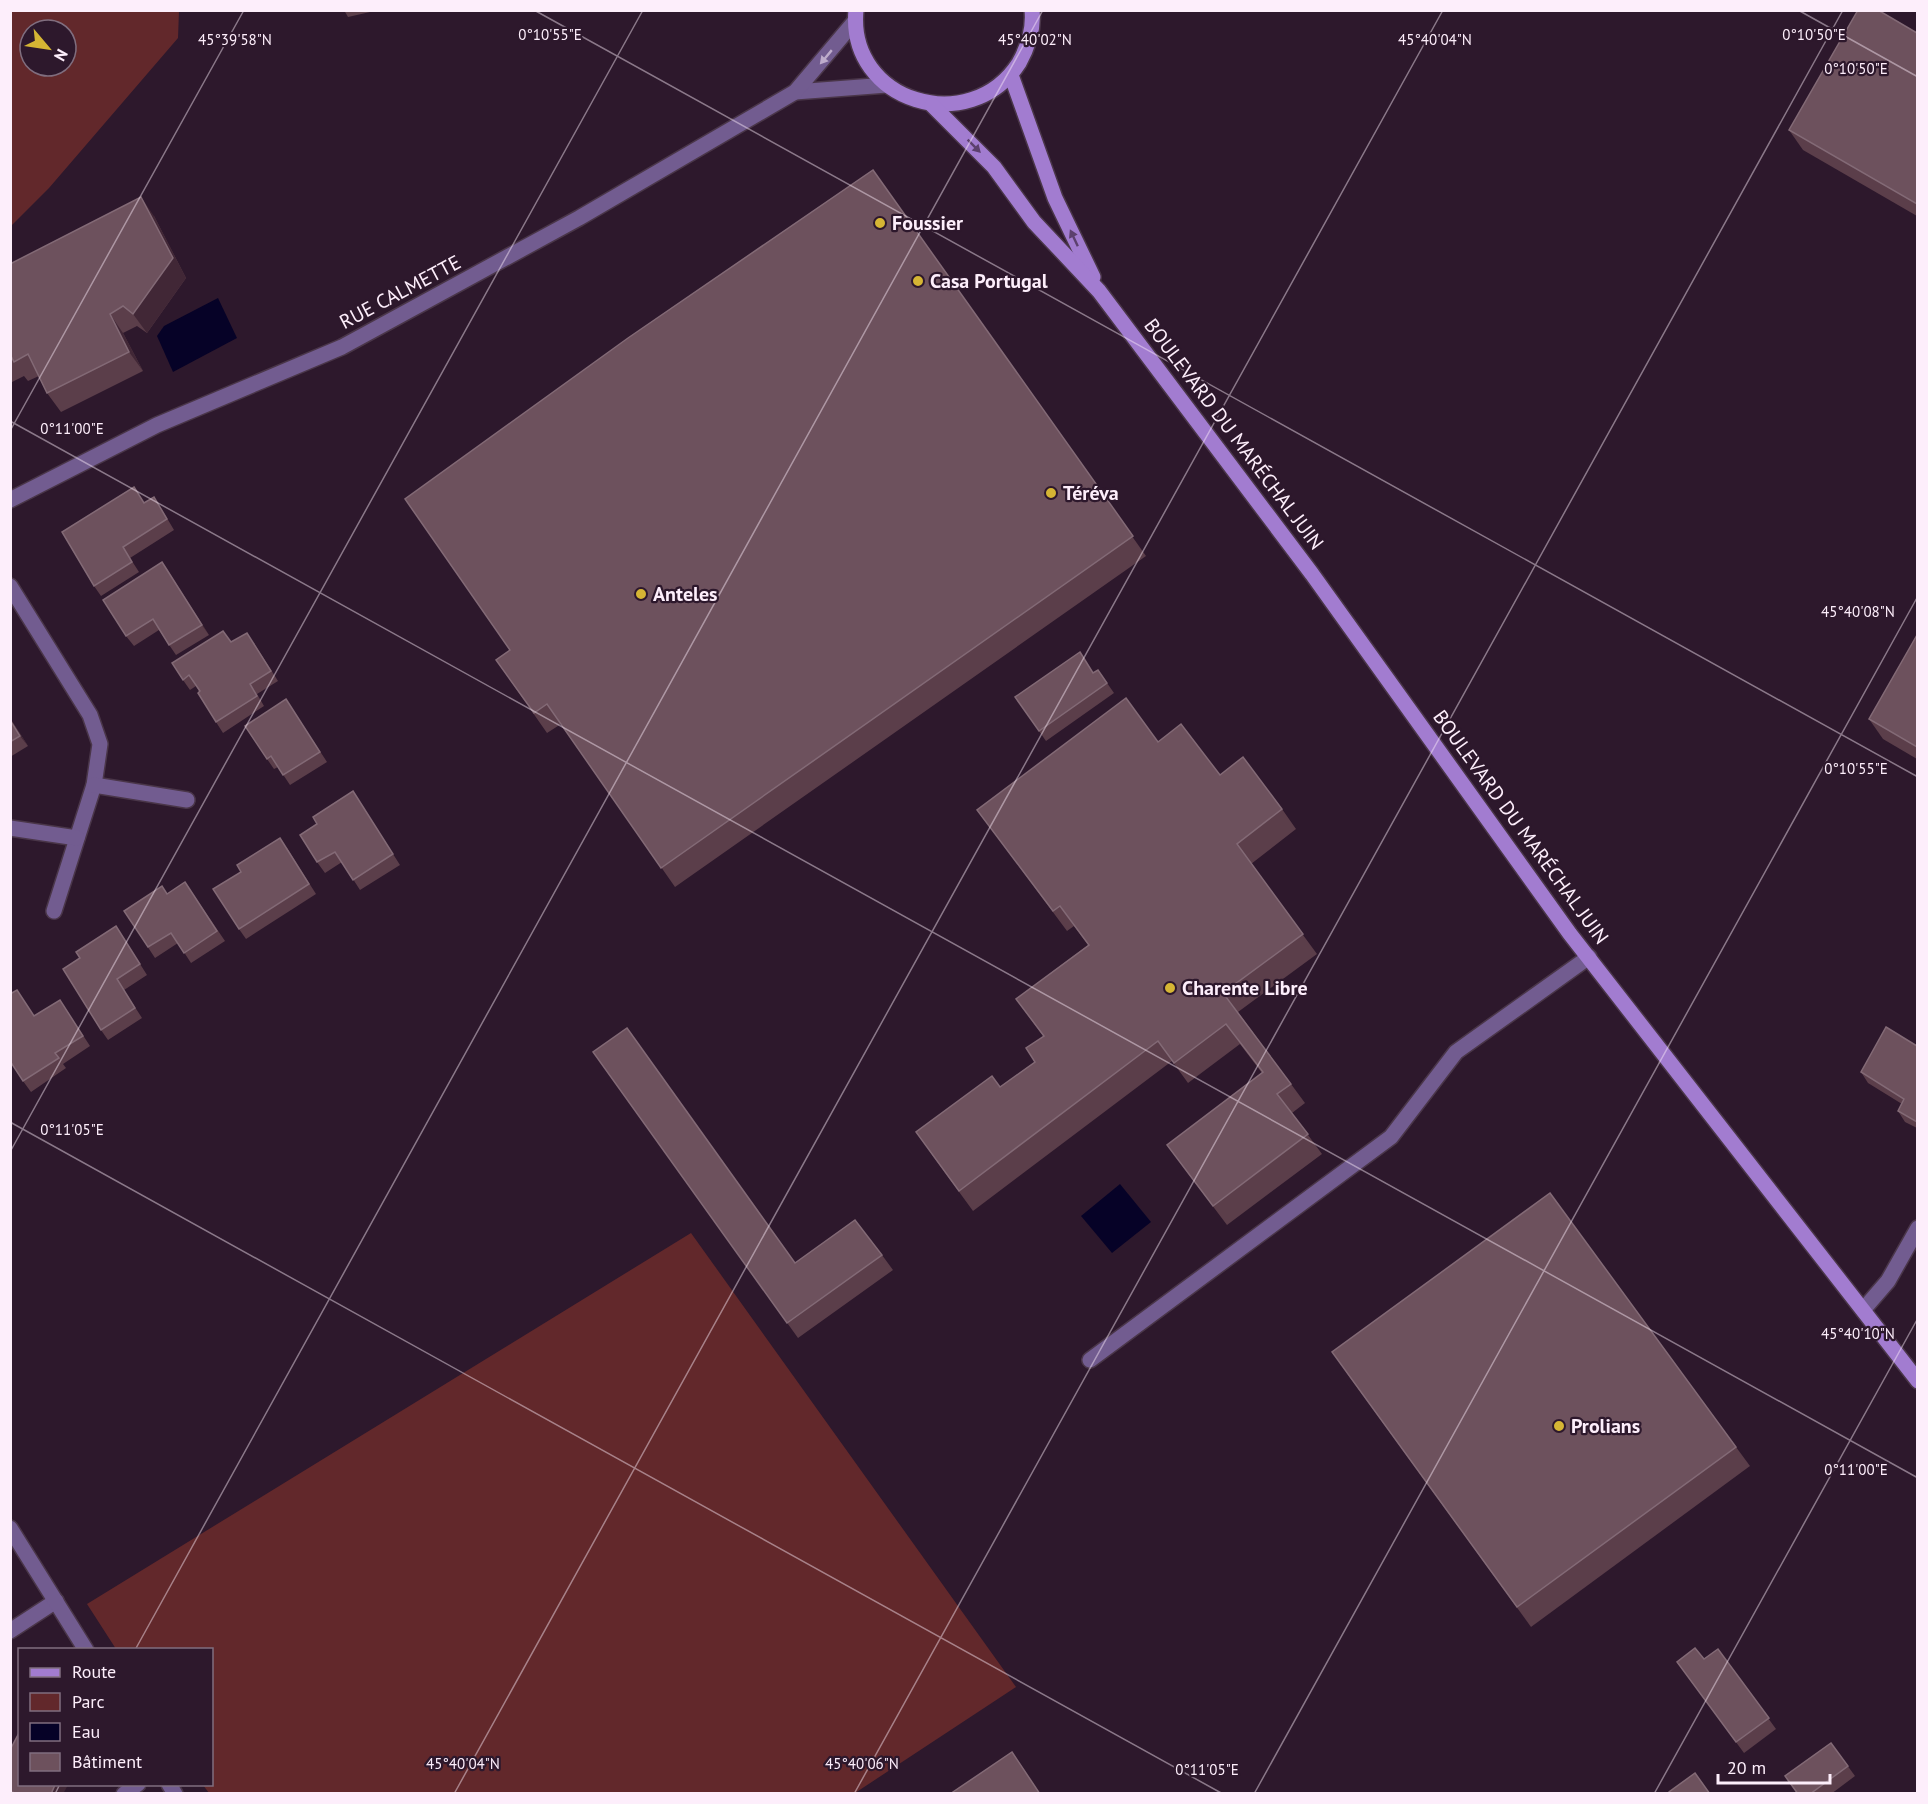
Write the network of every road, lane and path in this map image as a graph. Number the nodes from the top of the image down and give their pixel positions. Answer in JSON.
{"nodes":[{"id":1,"x":1032,"y":10,"type":"edge"},
{"id":2,"x":856,"y":16,"type":"edge"},
{"id":3,"x":1011,"y":75,"type":"junction"},
{"id":4,"x":887,"y":85,"type":"junction"},
{"id":5,"x":795,"y":92,"type":"junction"},
{"id":6,"x":932,"y":105,"type":"junction"},
{"id":7,"x":1099,"y":291,"type":"junction"},
{"id":8,"x":10,"y":500,"type":"edge"},
{"id":9,"x":10,"y":586,"type":"edge"},
{"id":10,"x":94,"y":785,"type":"junction"},
{"id":11,"x":187,"y":801,"type":"dead end"},
{"id":12,"x":10,"y":828,"type":"edge"},
{"id":13,"x":77,"y":838,"type":"junction"},
{"id":14,"x":54,"y":911,"type":"dead end"},
{"id":15,"x":1589,"y":957,"type":"junction"},
{"id":16,"x":1917,"y":1228,"type":"edge"},
{"id":17,"x":1863,"y":1310,"type":"junction"},
{"id":18,"x":1090,"y":1360,"type":"dead end"},
{"id":19,"x":1917,"y":1381,"type":"edge"},
{"id":20,"x":10,"y":1528,"type":"edge"},
{"id":21,"x":56,"y":1601,"type":"junction"},
{"id":22,"x":10,"y":1631,"type":"edge"},
{"id":23,"x":85,"y":1648,"type":"edge"}],
"edges":[{"from":1,"to":3,"type":"main road"},
{"from":2,"to":4,"type":"main road"},
{"from":2,"to":5,"type":"street","name":"RUE CALMETTE","one_way":true},
{"from":3,"to":6,"type":"main road"},
{"from":7,"to":3,"type":"main road","name":"BOULEVARD DU MARÉCHAL JUIN","one_way":true},
{"from":4,"to":5,"type":"street","name":"RUE CALMETTE"},
{"from":4,"to":6,"type":"main road"},
{"from":5,"to":8,"type":"street","name":"RUE CALMETTE"},
{"from":6,"to":7,"type":"main road","name":"BOULEVARD DU MARÉCHAL JUIN","one_way":true},
{"from":7,"to":15,"type":"main road","name":"BOULEVARD DU MARÉCHAL JUIN"},
{"from":9,"to":10,"type":"street"},
{"from":10,"to":11,"type":"street"},
{"from":10,"to":13,"type":"street"},
{"from":12,"to":13,"type":"street"},
{"from":13,"to":14,"type":"street"},
{"from":15,"to":17,"type":"main road","name":"BOULEVARD DU MARÉCHAL JUIN"},
{"from":15,"to":18,"type":"street"},
{"from":16,"to":17,"type":"street"},
{"from":17,"to":19,"type":"main road","name":"BOULEVARD DU MARÉCHAL JUIN"},
{"from":20,"to":21,"type":"street"},
{"from":21,"to":22,"type":"street"},
{"from":21,"to":23,"type":"street"}]}
